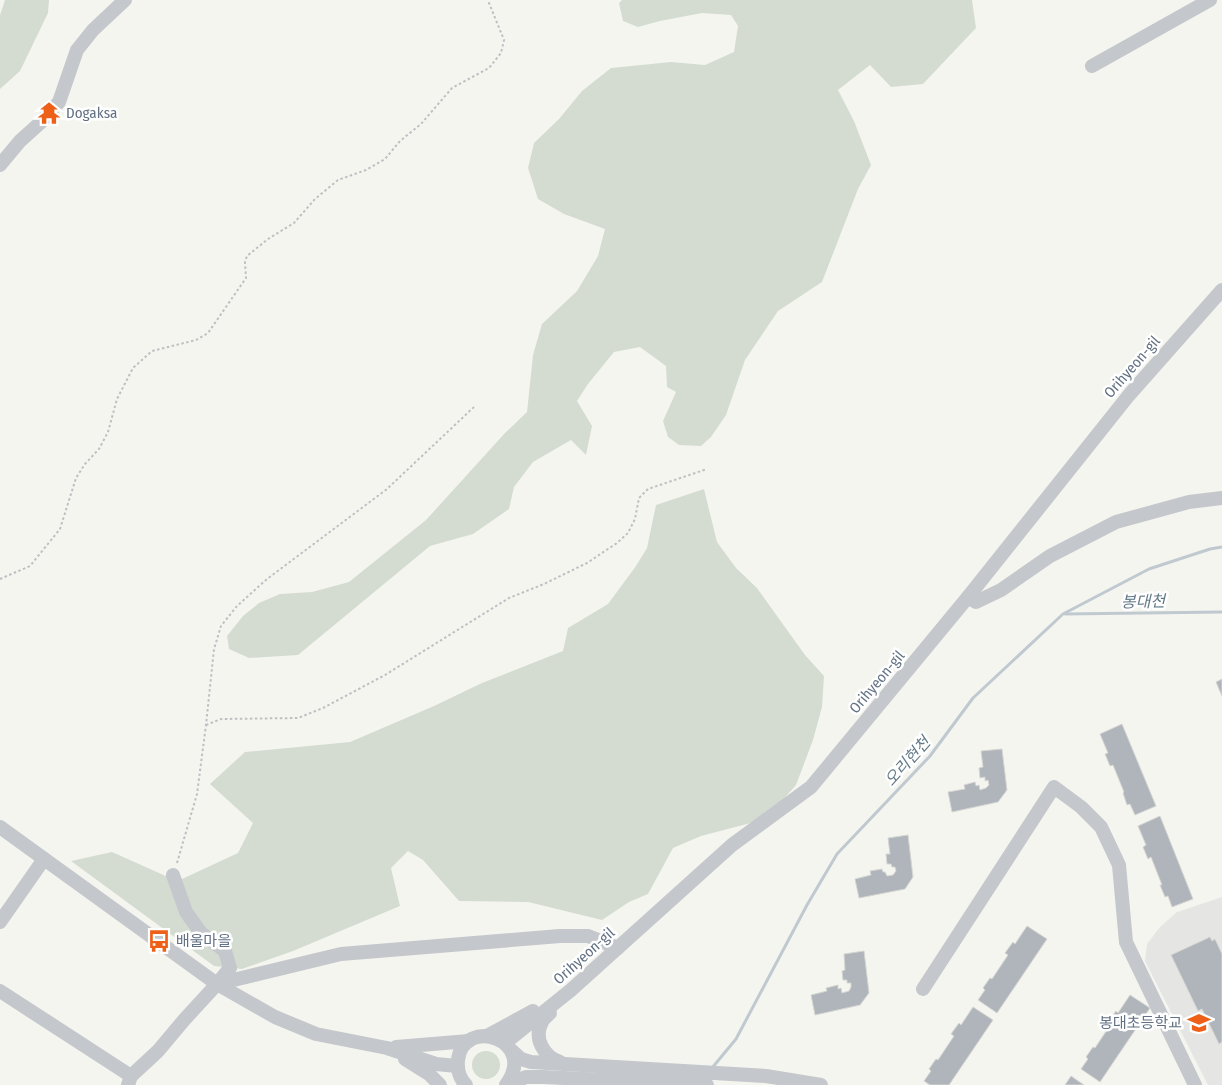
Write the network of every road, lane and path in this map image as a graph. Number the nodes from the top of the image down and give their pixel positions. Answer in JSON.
{"nodes":[{"id":1,"x":125,"y":0,"type":"edge"},
{"id":2,"x":490,"y":0,"type":"edge"},
{"id":3,"x":1210,"y":0,"type":"edge"},
{"id":4,"x":1092,"y":66,"type":"dead end"},
{"id":5,"x":0,"y":165,"type":"edge"},
{"id":6,"x":1222,"y":290,"type":"edge"},
{"id":7,"x":476,"y":406,"type":"dead end"},
{"id":8,"x":707,"y":468,"type":"dead end"},
{"id":9,"x":1222,"y":498,"type":"edge"},
{"id":10,"x":0,"y":579,"type":"edge"},
{"id":11,"x":968,"y":597,"type":"junction"},
{"id":12,"x":206,"y":725,"type":"junction"},
{"id":13,"x":0,"y":826,"type":"edge"},
{"id":14,"x":44,"y":859,"type":"junction"},
{"id":15,"x":173,"y":875,"type":"joint"},
{"id":16,"x":0,"y":922,"type":"edge"},
{"id":17,"x":618,"y":948,"type":"junction"},
{"id":18,"x":217,"y":984,"type":"junction"},
{"id":19,"x":923,"y":989,"type":"dead end"},
{"id":20,"x":571,"y":990,"type":"junction"},
{"id":21,"x":0,"y":991,"type":"edge"},
{"id":22,"x":487,"y":1036,"type":"junction"},
{"id":23,"x":469,"y":1041,"type":"junction"},
{"id":24,"x":508,"y":1046,"type":"junction"},
{"id":25,"x":387,"y":1048,"type":"junction"},
{"id":26,"x":567,"y":1064,"type":"junction"},
{"id":27,"x":457,"y":1066,"type":"junction"},
{"id":28,"x":617,"y":1074,"type":"junction"},
{"id":29,"x":129,"y":1080,"type":"edge"},
{"id":30,"x":464,"y":1084,"type":"edge"},
{"id":31,"x":440,"y":1085,"type":"edge"},
{"id":32,"x":507,"y":1085,"type":"edge"},
{"id":33,"x":708,"y":1085,"type":"edge"},
{"id":34,"x":821,"y":1085,"type":"edge"},
{"id":35,"x":1195,"y":1085,"type":"edge"}],
"edges":[{"from":1,"to":5,"type":"street"},
{"from":2,"to":10,"type":"path"},
{"from":3,"to":4,"type":"street"},
{"from":6,"to":11,"type":"street","name":"Orihyeon-gil"},
{"from":7,"to":12,"type":"path"},
{"from":8,"to":12,"type":"path"},
{"from":9,"to":11,"type":"street"},
{"from":11,"to":17,"type":"street","name":"Orihyeon-gil"},
{"from":12,"to":15,"type":"path"},
{"from":13,"to":14,"type":"street"},
{"from":14,"to":16,"type":"street"},
{"from":14,"to":18,"type":"street"},
{"from":15,"to":18,"type":"street"},
{"from":17,"to":18,"type":"street"},
{"from":17,"to":20,"type":"street","name":"Orihyeon-gil"},
{"from":18,"to":25,"type":"street"},
{"from":18,"to":29,"type":"street"},
{"from":19,"to":35,"type":"street"},
{"from":20,"to":22,"type":"street"},
{"from":20,"to":24,"type":"street","name":"Orihyeon-gil"},
{"from":20,"to":26,"type":"street"},
{"from":21,"to":29,"type":"street"},
{"from":22,"to":23,"type":"street"},
{"from":22,"to":24,"type":"street"},
{"from":23,"to":25,"type":"street"},
{"from":23,"to":27,"type":"street"},
{"from":24,"to":26,"type":"street"},
{"from":24,"to":32,"type":"street"},
{"from":25,"to":27,"type":"street"},
{"from":25,"to":31,"type":"street"},
{"from":26,"to":28,"type":"street"},
{"from":27,"to":30,"type":"street"},
{"from":28,"to":32,"type":"street"},
{"from":28,"to":33,"type":"street"},
{"from":28,"to":34,"type":"street"}]}
